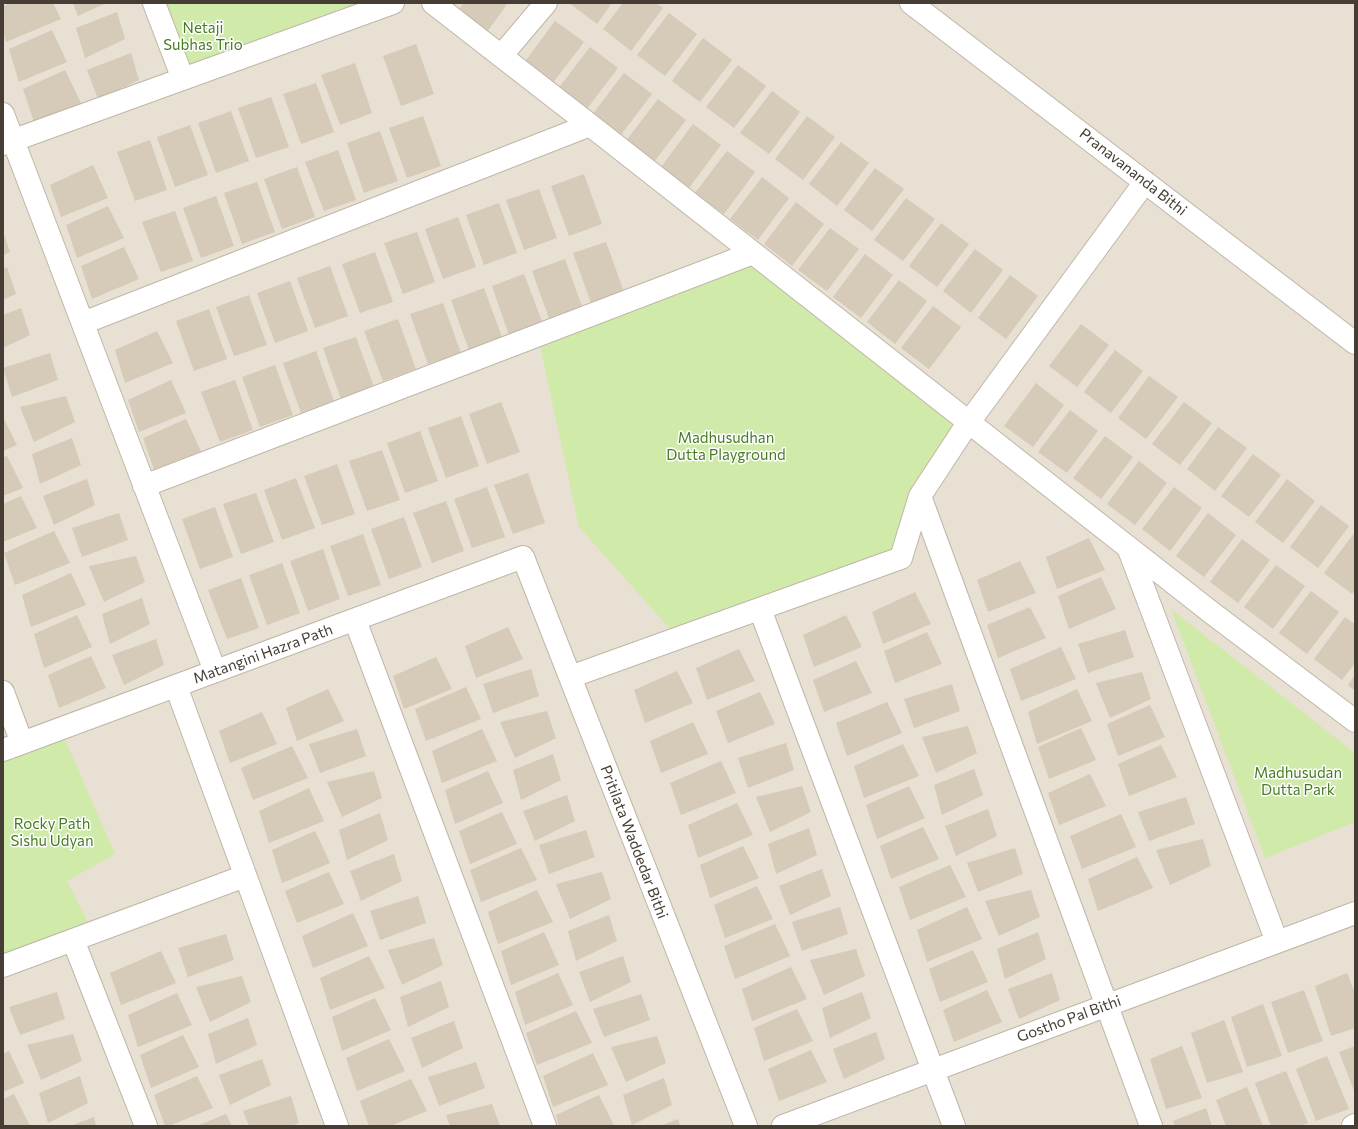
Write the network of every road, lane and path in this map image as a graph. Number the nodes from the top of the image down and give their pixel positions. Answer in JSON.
{"nodes":[{"id":1,"x":154,"y":3,"type":"edge"},
{"id":2,"x":394,"y":3,"type":"edge"},
{"id":3,"x":433,"y":3,"type":"edge"},
{"id":4,"x":546,"y":3,"type":"edge"},
{"id":5,"x":911,"y":3,"type":"edge"},
{"id":6,"x":501,"y":56,"type":"junction"},
{"id":7,"x":183,"y":79,"type":"junction"},
{"id":8,"x":3,"y":114,"type":"edge"},
{"id":9,"x":590,"y":125,"type":"junction"},
{"id":10,"x":8,"y":142,"type":"edge"},
{"id":11,"x":1146,"y":182,"type":"junction"},
{"id":12,"x":753,"y":252,"type":"junction"},
{"id":13,"x":82,"y":323,"type":"junction"},
{"id":14,"x":1355,"y":343,"type":"edge"},
{"id":15,"x":968,"y":422,"type":"junction"},
{"id":16,"x":144,"y":486,"type":"junction"},
{"id":17,"x":920,"y":496,"type":"junction"},
{"id":18,"x":1128,"y":547,"type":"junction"},
{"id":19,"x":523,"y":558,"type":"joint"},
{"id":20,"x":760,"y":609,"type":"junction"},
{"id":21,"x":355,"y":620,"type":"junction"},
{"id":22,"x":215,"y":671,"type":"junction"},
{"id":23,"x":570,"y":677,"type":"junction"},
{"id":24,"x":176,"y":686,"type":"junction"},
{"id":25,"x":3,"y":692,"type":"edge"},
{"id":26,"x":1355,"y":721,"type":"edge"},
{"id":27,"x":12,"y":746,"type":"edge"},
{"id":28,"x":245,"y":876,"type":"junction"},
{"id":29,"x":1355,"y":913,"type":"edge"},
{"id":30,"x":73,"y":940,"type":"junction"},
{"id":31,"x":1277,"y":942,"type":"junction"},
{"id":32,"x":3,"y":966,"type":"edge"},
{"id":33,"x":1107,"y":1005,"type":"junction"},
{"id":34,"x":933,"y":1070,"type":"junction"},
{"id":35,"x":146,"y":1126,"type":"edge"},
{"id":36,"x":337,"y":1126,"type":"edge"},
{"id":37,"x":545,"y":1126,"type":"edge"},
{"id":38,"x":746,"y":1126,"type":"edge"},
{"id":39,"x":783,"y":1126,"type":"edge"},
{"id":40,"x":954,"y":1126,"type":"edge"},
{"id":41,"x":1151,"y":1126,"type":"edge"}],
"edges":[{"from":1,"to":7,"type":"street"},
{"from":2,"to":7,"type":"street"},
{"from":3,"to":6,"type":"street"},
{"from":4,"to":6,"type":"street"},
{"from":5,"to":11,"type":"street","name":"Pranavananda Bithi"},
{"from":6,"to":9,"type":"street"},
{"from":7,"to":10,"type":"street"},
{"from":8,"to":10,"type":"street"},
{"from":9,"to":12,"type":"street"},
{"from":9,"to":13,"type":"street"},
{"from":10,"to":13,"type":"street"},
{"from":11,"to":14,"type":"street","name":"Pranavananda Bithi"},
{"from":11,"to":15,"type":"street"},
{"from":12,"to":15,"type":"street"},
{"from":12,"to":16,"type":"street"},
{"from":13,"to":16,"type":"street"},
{"from":15,"to":17,"type":"street"},
{"from":15,"to":18,"type":"street"},
{"from":16,"to":22,"type":"street"},
{"from":17,"to":20,"type":"street"},
{"from":17,"to":33,"type":"street"},
{"from":18,"to":26,"type":"street"},
{"from":18,"to":31,"type":"street"},
{"from":19,"to":21,"type":"street","name":"Matangini Hazra Path"},
{"from":19,"to":23,"type":"street","name":"Pritilata Waddedar Bithi"},
{"from":20,"to":23,"type":"street"},
{"from":20,"to":34,"type":"street"},
{"from":21,"to":22,"type":"street","name":"Matangini Hazra Path"},
{"from":21,"to":37,"type":"street"},
{"from":22,"to":24,"type":"street","name":"Matangini Hazra Path"},
{"from":23,"to":38,"type":"street","name":"Pritilata Waddedar Bithi"},
{"from":24,"to":27,"type":"street","name":"Matangini Hazra Path"},
{"from":24,"to":28,"type":"street"},
{"from":25,"to":27,"type":"street"},
{"from":28,"to":30,"type":"street"},
{"from":28,"to":36,"type":"street"},
{"from":29,"to":31,"type":"street","name":"Gostho Pal Bithi"},
{"from":30,"to":32,"type":"street"},
{"from":30,"to":35,"type":"street"},
{"from":31,"to":33,"type":"street","name":"Gostho Pal Bithi"},
{"from":33,"to":34,"type":"street","name":"Gostho Pal Bithi"},
{"from":33,"to":41,"type":"street"},
{"from":34,"to":39,"type":"street","name":"Gostho Pal Bithi"},
{"from":34,"to":40,"type":"street"}]}
